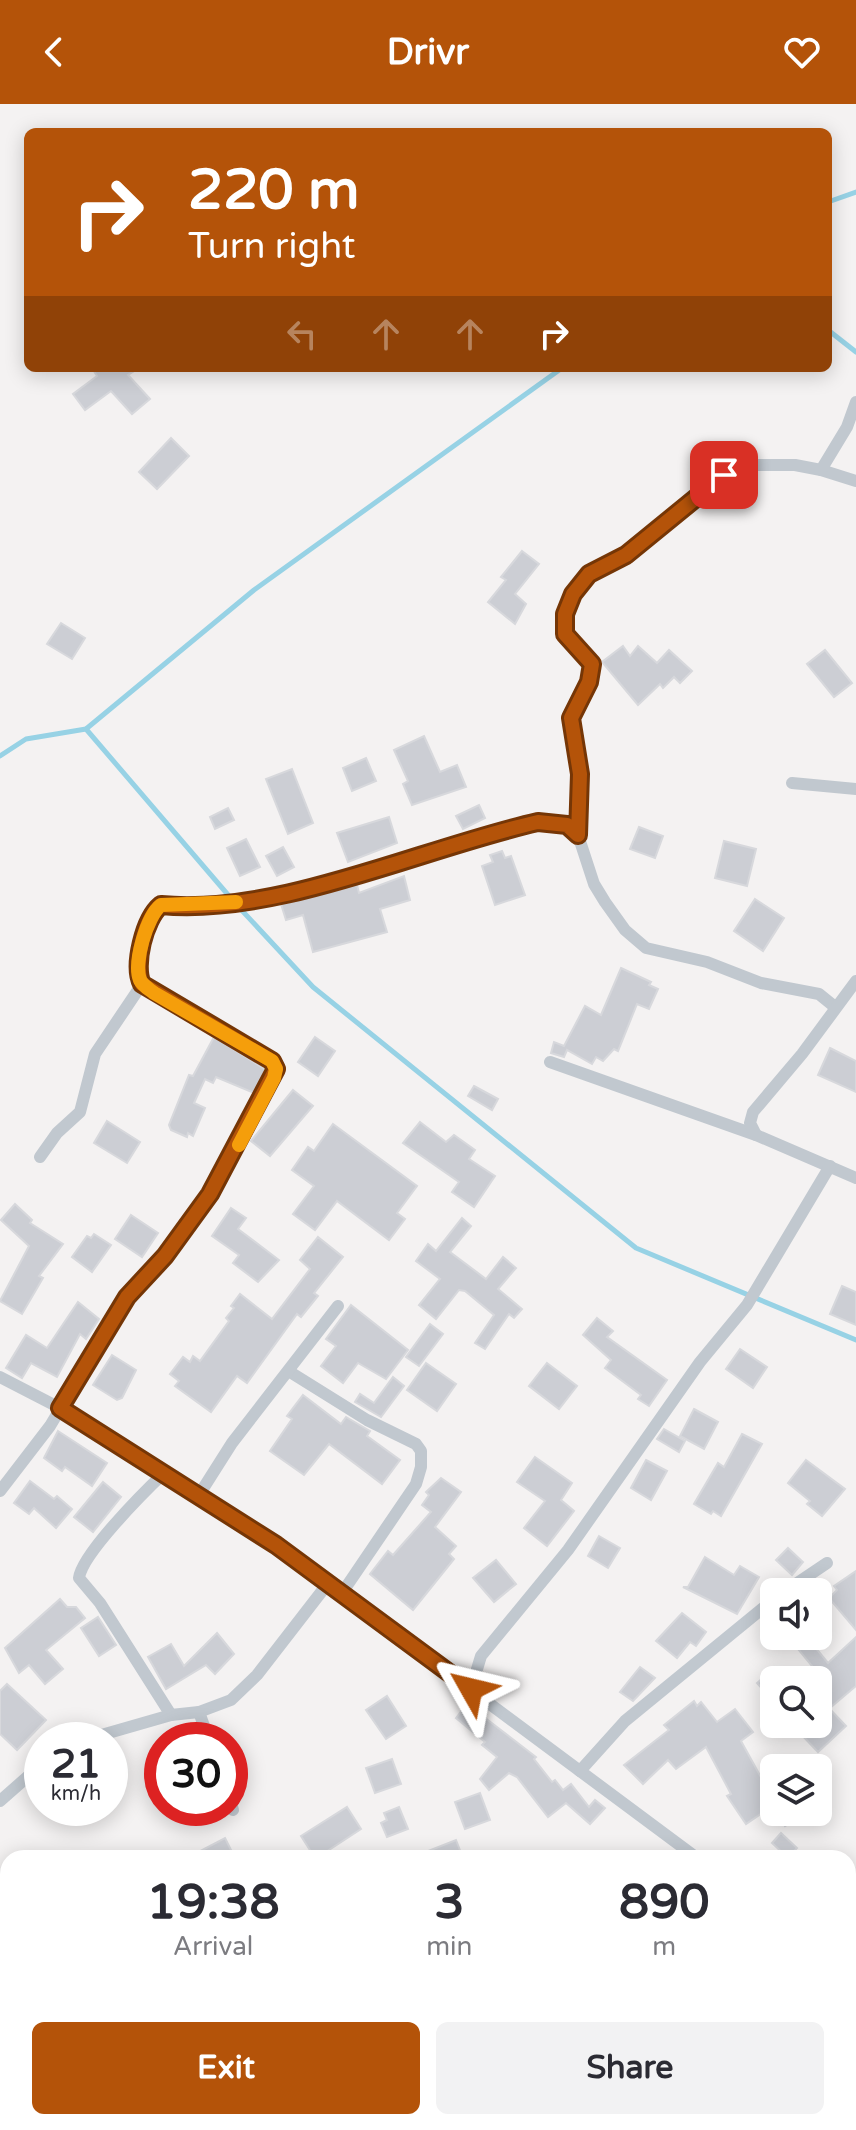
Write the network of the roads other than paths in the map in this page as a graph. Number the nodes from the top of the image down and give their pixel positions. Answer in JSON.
{"nodes":[{"id":1,"x":856,"y":402,"type":"edge"},
{"id":2,"x":821,"y":470,"type":"junction"},
{"id":3,"x":856,"y":481,"type":"edge"},
{"id":4,"x":792,"y":783,"type":"dead end"},
{"id":5,"x":856,"y":789,"type":"edge"},
{"id":6,"x":578,"y":835,"type":"junction"},
{"id":7,"x":856,"y":981,"type":"edge"},
{"id":8,"x":142,"y":984,"type":"junction"},
{"id":9,"x":835,"y":1007,"type":"junction"},
{"id":10,"x":550,"y":1062,"type":"dead end"},
{"id":11,"x":756,"y":1135,"type":"junction"},
{"id":12,"x":40,"y":1157,"type":"dead end"},
{"id":13,"x":830,"y":1166,"type":"junction"},
{"id":14,"x":856,"y":1178,"type":"edge"},
{"id":15,"x":338,"y":1306,"type":"dead end"},
{"id":16,"x":290,"y":1372,"type":"junction"},
{"id":17,"x":0,"y":1377,"type":"edge"},
{"id":18,"x":60,"y":1408,"type":"junction"},
{"id":19,"x":164,"y":1473,"type":"junction"},
{"id":20,"x":0,"y":1491,"type":"edge"},
{"id":21,"x":199,"y":1495,"type":"junction"},
{"id":22,"x":827,"y":1563,"type":"dead end"},
{"id":23,"x":805,"y":1578,"type":"edge"},
{"id":24,"x":329,"y":1582,"type":"junction"},
{"id":25,"x":342,"y":1593,"type":"junction"},
{"id":26,"x":760,"y":1610,"type":"edge"},
{"id":27,"x":471,"y":1689,"type":"junction"},
{"id":28,"x":199,"y":1712,"type":"junction"},
{"id":29,"x":171,"y":1715,"type":"junction"},
{"id":30,"x":203,"y":1722,"type":"edge"},
{"id":31,"x":128,"y":1727,"type":"edge"},
{"id":32,"x":580,"y":1771,"type":"junction"},
{"id":33,"x":24,"y":1780,"type":"edge"},
{"id":34,"x":0,"y":1801,"type":"edge"},
{"id":35,"x":686,"y":1850,"type":"edge"}],
"edges":[{"from":1,"to":2,"type":"street"},
{"from":2,"to":3,"type":"street"},
{"from":2,"to":6,"type":"street"},
{"from":4,"to":5,"type":"street"},
{"from":6,"to":8,"type":"street"},
{"from":6,"to":9,"type":"street"},
{"from":7,"to":9,"type":"street"},
{"from":8,"to":12,"type":"street"},
{"from":8,"to":18,"type":"street"},
{"from":9,"to":11,"type":"street"},
{"from":10,"to":11,"type":"street"},
{"from":11,"to":13,"type":"street"},
{"from":13,"to":14,"type":"street"},
{"from":13,"to":27,"type":"street"},
{"from":15,"to":16,"type":"street"},
{"from":16,"to":21,"type":"street"},
{"from":16,"to":25,"type":"street"},
{"from":17,"to":18,"type":"street"},
{"from":18,"to":19,"type":"street"},
{"from":18,"to":20,"type":"street"},
{"from":19,"to":21,"type":"street"},
{"from":19,"to":29,"type":"street"},
{"from":21,"to":24,"type":"street"},
{"from":22,"to":23,"type":"street"},
{"from":24,"to":25,"type":"street"},
{"from":24,"to":28,"type":"street"},
{"from":25,"to":27,"type":"street"},
{"from":26,"to":32,"type":"street"},
{"from":27,"to":32,"type":"street"},
{"from":28,"to":29,"type":"street"},
{"from":28,"to":30,"type":"street"},
{"from":29,"to":31,"type":"street"},
{"from":32,"to":35,"type":"street"},
{"from":33,"to":34,"type":"street"}]}
